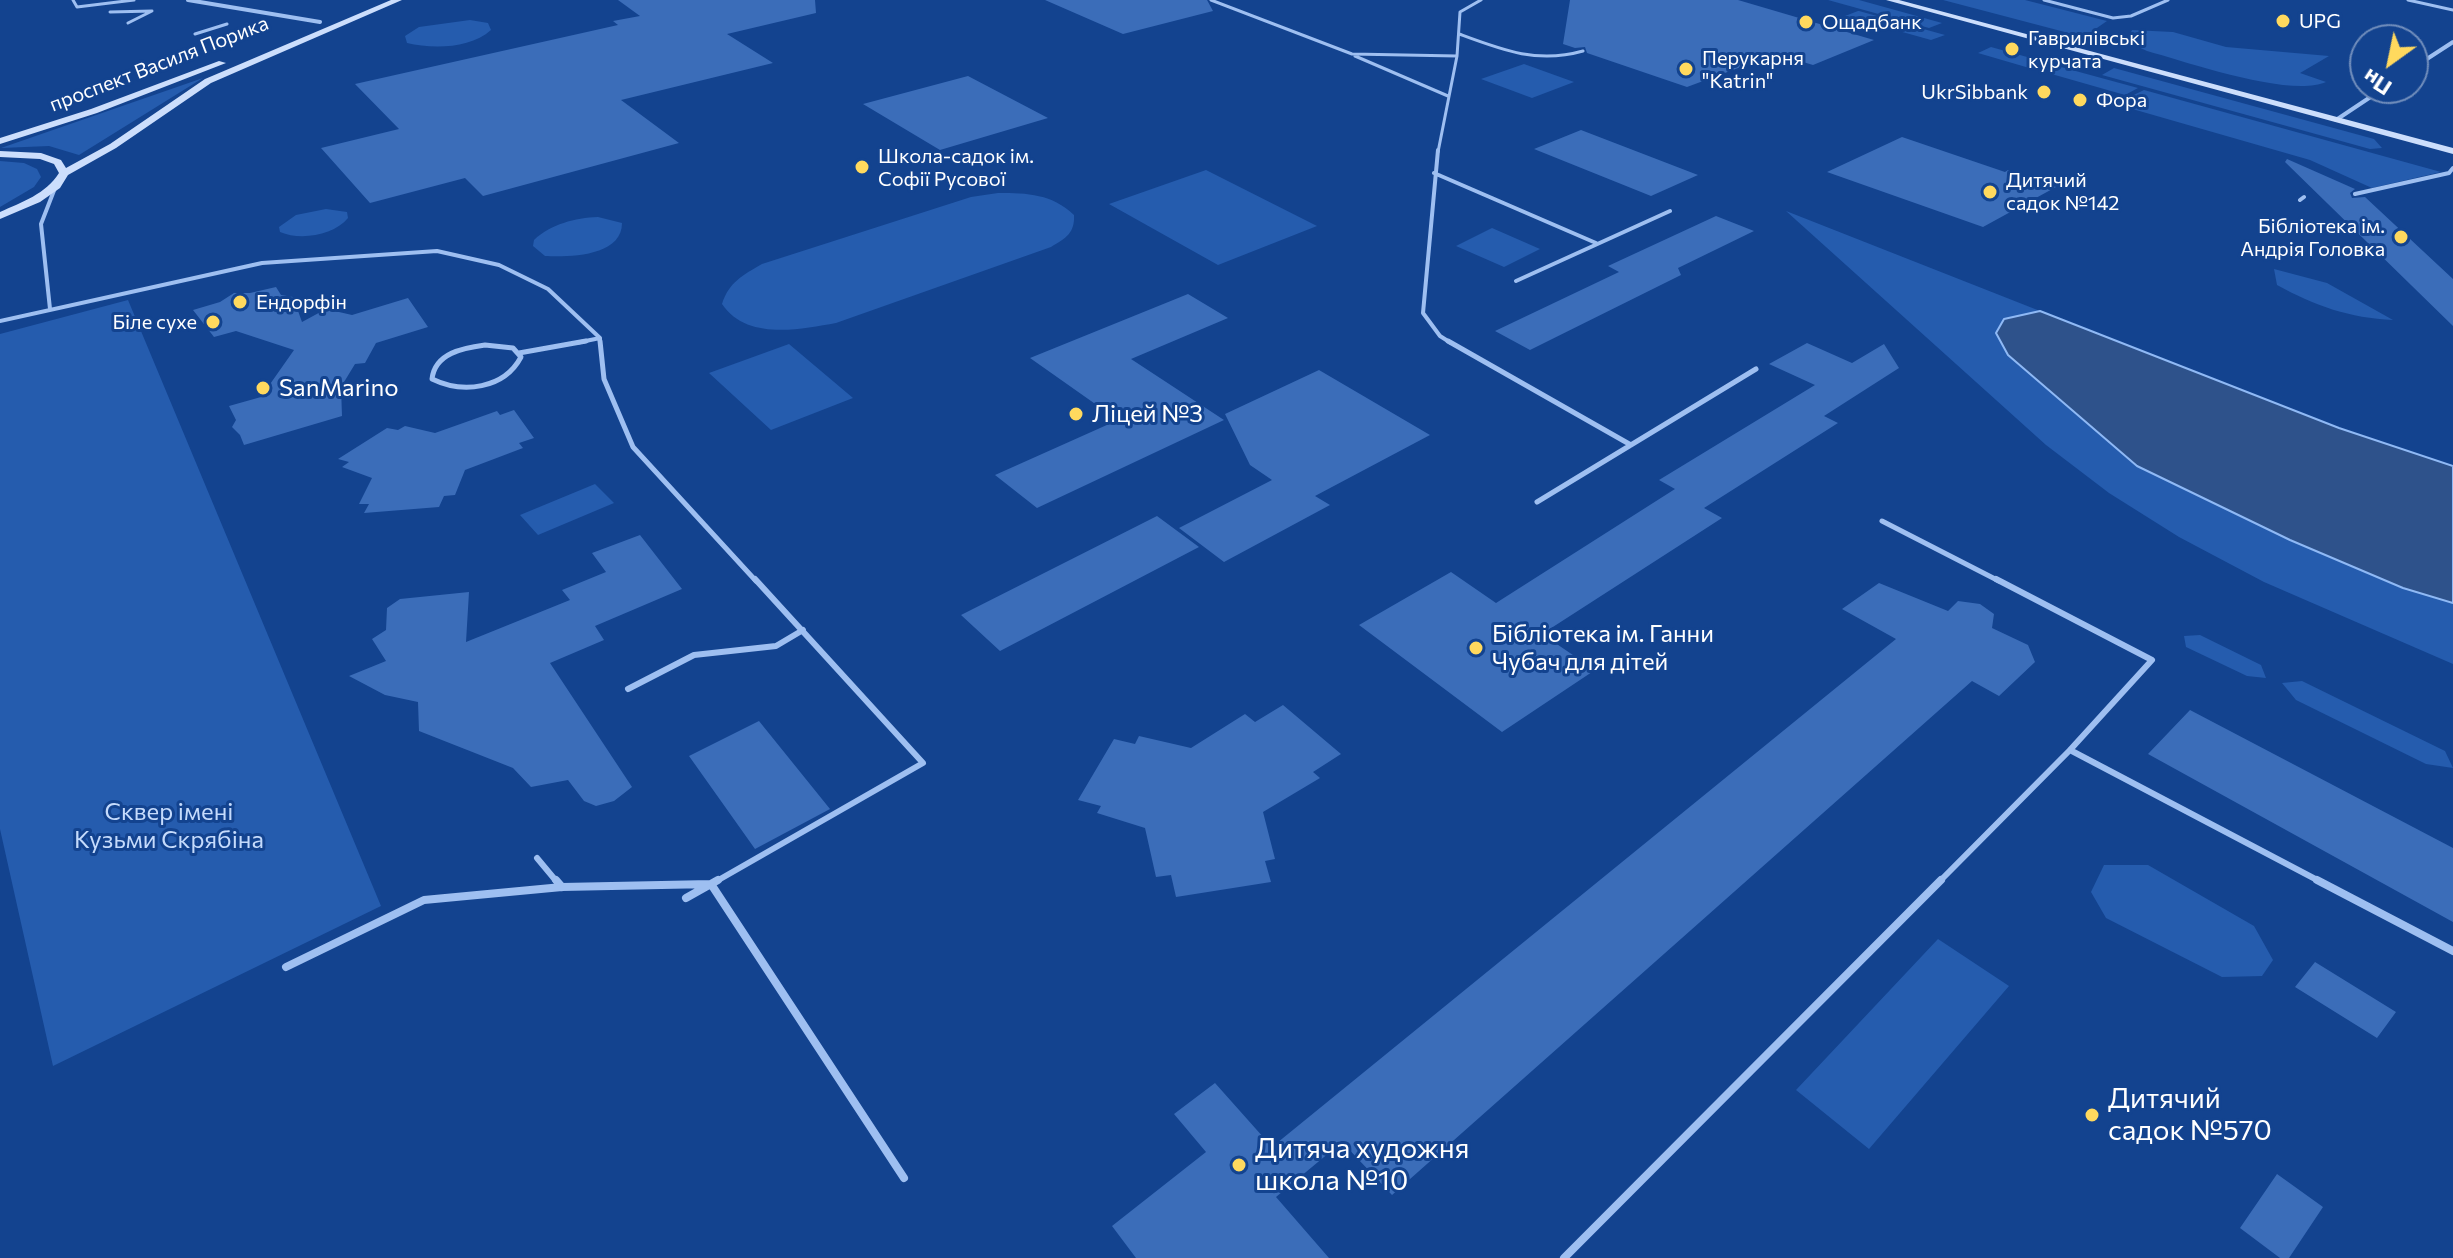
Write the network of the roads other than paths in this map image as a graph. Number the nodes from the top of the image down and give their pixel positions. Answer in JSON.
{"nodes":[{"id":1,"x":73,"y":0,"type":"edge"},
{"id":2,"x":134,"y":0,"type":"edge"},
{"id":3,"x":188,"y":0,"type":"edge"},
{"id":4,"x":375,"y":0,"type":"edge"},
{"id":5,"x":398,"y":0,"type":"edge"},
{"id":6,"x":1211,"y":0,"type":"edge"},
{"id":7,"x":1481,"y":0,"type":"edge"},
{"id":8,"x":1890,"y":0,"type":"edge"},
{"id":9,"x":1919,"y":0,"type":"edge"},
{"id":10,"x":2044,"y":0,"type":"edge"},
{"id":11,"x":2168,"y":0,"type":"edge"},
{"id":12,"x":2408,"y":0,"type":"edge"},
{"id":13,"x":2453,"y":10,"type":"edge"},
{"id":14,"x":110,"y":12,"type":"dead end"},
{"id":15,"x":320,"y":22,"type":"junction"},
{"id":16,"x":128,"y":23,"type":"dead end"},
{"id":17,"x":227,"y":24,"type":"dead end"},
{"id":18,"x":195,"y":34,"type":"dead end"},
{"id":19,"x":1459,"y":34,"type":"junction"},
{"id":20,"x":2453,"y":42,"type":"edge"},
{"id":21,"x":1583,"y":51,"type":"dead end"},
{"id":22,"x":1352,"y":54,"type":"junction"},
{"id":23,"x":1457,"y":56,"type":"junction"},
{"id":24,"x":2429,"y":58,"type":"edge"},
{"id":25,"x":1448,"y":96,"type":"junction"},
{"id":26,"x":2360,"y":104,"type":"edge"},
{"id":27,"x":2346,"y":113,"type":"junction"},
{"id":28,"x":2336,"y":120,"type":"junction"},
{"id":29,"x":0,"y":141,"type":"edge"},
{"id":30,"x":2453,"y":142,"type":"edge"},
{"id":31,"x":2453,"y":151,"type":"edge"},
{"id":32,"x":0,"y":154,"type":"edge"},
{"id":33,"x":2452,"y":169,"type":"edge"},
{"id":34,"x":64,"y":173,"type":"junction"},
{"id":35,"x":1434,"y":173,"type":"junction"},
{"id":36,"x":56,"y":186,"type":"junction"},
{"id":37,"x":2355,"y":194,"type":"dead end"},
{"id":38,"x":1670,"y":211,"type":"dead end"},
{"id":39,"x":0,"y":216,"type":"edge"},
{"id":40,"x":1596,"y":243,"type":"junction"},
{"id":41,"x":1516,"y":281,"type":"dead end"},
{"id":42,"x":50,"y":309,"type":"junction"},
{"id":43,"x":0,"y":321,"type":"edge"},
{"id":44,"x":600,"y":338,"type":"junction"},
{"id":45,"x":519,"y":353,"type":"junction"},
{"id":46,"x":1756,"y":369,"type":"dead end"},
{"id":47,"x":1631,"y":445,"type":"junction"},
{"id":48,"x":1537,"y":502,"type":"dead end"},
{"id":49,"x":1882,"y":521,"type":"dead end"},
{"id":50,"x":803,"y":630,"type":"junction"},
{"id":51,"x":628,"y":689,"type":"dead end"},
{"id":52,"x":2070,"y":750,"type":"junction"},
{"id":53,"x":537,"y":858,"type":"dead end"},
{"id":54,"x":711,"y":884,"type":"junction"},
{"id":55,"x":562,"y":887,"type":"junction"},
{"id":56,"x":686,"y":898,"type":"dead end"},
{"id":57,"x":2453,"y":951,"type":"edge"},
{"id":58,"x":286,"y":967,"type":"dead end"},
{"id":59,"x":904,"y":1178,"type":"dead end"},
{"id":60,"x":1564,"y":1258,"type":"edge"}],
"edges":[{"from":1,"to":2,"type":"lane"},
{"from":3,"to":15,"type":"street"},
{"from":4,"to":15,"type":"street","name":"проспект Василя Порика"},
{"from":5,"to":34,"type":"street","name":"проспект Василя Порика"},
{"from":6,"to":22,"type":"lane"},
{"from":7,"to":19,"type":"lane"},
{"from":8,"to":28,"type":"street"},
{"from":9,"to":27,"type":"street"},
{"from":10,"to":11,"type":"lane"},
{"from":12,"to":13,"type":"lane"},
{"from":14,"to":16,"type":"lane"},
{"from":15,"to":29,"type":"street","name":"проспект Василя Порика"},
{"from":17,"to":18,"type":"lane"},
{"from":19,"to":21,"type":"lane"},
{"from":19,"to":23,"type":"lane"},
{"from":20,"to":24,"type":"street"},
{"from":22,"to":23,"type":"lane"},
{"from":22,"to":25,"type":"lane"},
{"from":23,"to":25,"type":"lane"},
{"from":25,"to":35,"type":"lane"},
{"from":26,"to":27,"type":"street"},
{"from":27,"to":28,"type":"street"},
{"from":27,"to":30,"type":"street"},
{"from":28,"to":31,"type":"street"},
{"from":32,"to":34,"type":"street"},
{"from":33,"to":37,"type":"lane"},
{"from":34,"to":36,"type":"street","name":"проспект Василя Порика"},
{"from":35,"to":40,"type":"lane"},
{"from":35,"to":47,"type":"lane"},
{"from":36,"to":39,"type":"street","name":"проспект Василя Порика"},
{"from":36,"to":42,"type":"lane"},
{"from":38,"to":40,"type":"lane"},
{"from":40,"to":41,"type":"lane"},
{"from":42,"to":43,"type":"lane"},
{"from":42,"to":44,"type":"lane"},
{"from":44,"to":45,"type":"lane"},
{"from":44,"to":50,"type":"lane"},
{"from":45,"to":45,"type":"lane"},
{"from":46,"to":47,"type":"lane"},
{"from":47,"to":48,"type":"lane"},
{"from":49,"to":52,"type":"lane"},
{"from":50,"to":51,"type":"lane"},
{"from":50,"to":54,"type":"lane"},
{"from":52,"to":57,"type":"lane"},
{"from":52,"to":60,"type":"lane"},
{"from":53,"to":55,"type":"lane"},
{"from":54,"to":55,"type":"lane"},
{"from":54,"to":56,"type":"lane"},
{"from":54,"to":59,"type":"lane"},
{"from":55,"to":58,"type":"lane"}]}
